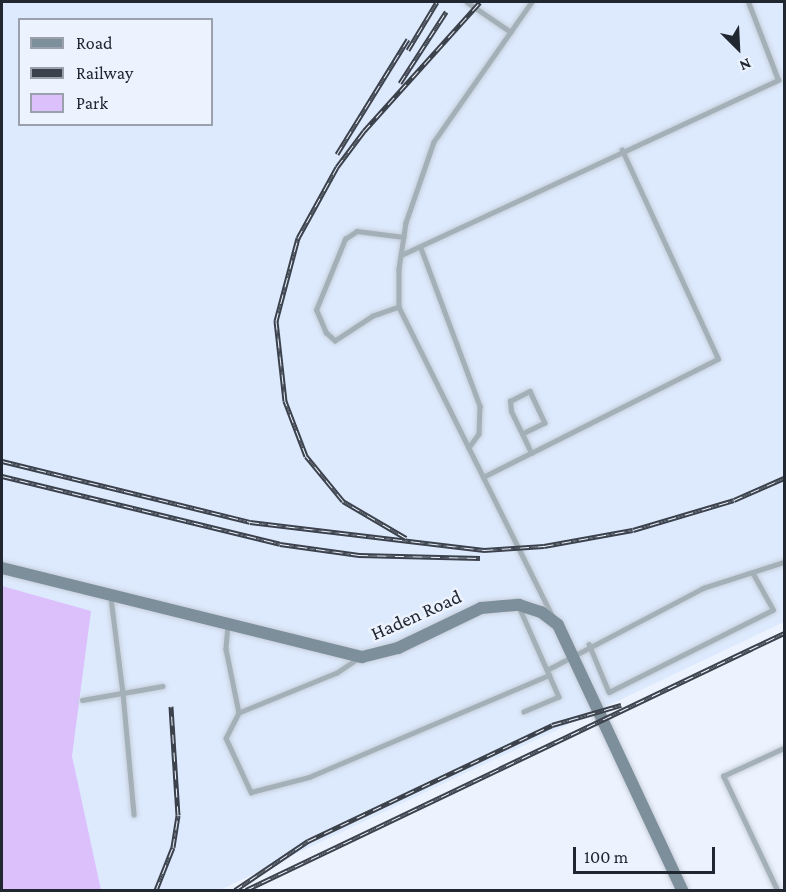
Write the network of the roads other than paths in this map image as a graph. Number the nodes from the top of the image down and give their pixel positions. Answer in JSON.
{"nodes":[{"id":1,"x":467,"y":2,"type":"edge"},
{"id":2,"x":532,"y":2,"type":"edge"},
{"id":3,"x":748,"y":2,"type":"edge"},
{"id":4,"x":511,"y":32,"type":"junction"},
{"id":5,"x":622,"y":150,"type":"junction"},
{"id":6,"x":404,"y":237,"type":"junction"},
{"id":7,"x":421,"y":248,"type":"junction"},
{"id":8,"x":401,"y":255,"type":"junction"},
{"id":9,"x":399,"y":307,"type":"junction"},
{"id":10,"x":522,"y":434,"type":"junction"},
{"id":11,"x":469,"y":448,"type":"junction"},
{"id":12,"x":531,"y":453,"type":"junction"},
{"id":13,"x":483,"y":477,"type":"junction"},
{"id":14,"x":784,"y":562,"type":"edge"},
{"id":15,"x":2,"y":568,"type":"edge"},
{"id":16,"x":753,"y":574,"type":"junction"},
{"id":17,"x":111,"y":595,"type":"junction"},
{"id":18,"x":519,"y":605,"type":"junction"},
{"id":19,"x":228,"y":625,"type":"junction"},
{"id":20,"x":558,"y":626,"type":"junction"},
{"id":21,"x":590,"y":644,"type":"junction"},
{"id":22,"x":572,"y":655,"type":"junction"},
{"id":23,"x":362,"y":657,"type":"junction"},
{"id":24,"x":548,"y":672,"type":"junction"},
{"id":25,"x":162,"y":686,"type":"dead end"},
{"id":26,"x":123,"y":693,"type":"junction"},
{"id":27,"x":82,"y":700,"type":"dead end"},
{"id":28,"x":524,"y":712,"type":"dead end"},
{"id":29,"x":239,"y":713,"type":"junction"},
{"id":30,"x":784,"y":748,"type":"edge"},
{"id":31,"x":134,"y":815,"type":"dead end"},
{"id":32,"x":682,"y":891,"type":"edge"},
{"id":33,"x":777,"y":891,"type":"edge"}],
"edges":[{"from":1,"to":4,"type":"lane"},
{"from":2,"to":4,"type":"lane"},
{"from":3,"to":5,"type":"lane"},
{"from":4,"to":6,"type":"lane"},
{"from":5,"to":7,"type":"lane"},
{"from":5,"to":12,"type":"lane"},
{"from":6,"to":8,"type":"lane"},
{"from":6,"to":9,"type":"lane"},
{"from":7,"to":8,"type":"lane"},
{"from":7,"to":11,"type":"lane"},
{"from":8,"to":9,"type":"lane"},
{"from":9,"to":11,"type":"lane"},
{"from":10,"to":10,"type":"lane"},
{"from":10,"to":12,"type":"lane"},
{"from":11,"to":13,"type":"lane"},
{"from":12,"to":13,"type":"lane"},
{"from":13,"to":20,"type":"lane"},
{"from":14,"to":16,"type":"lane"},
{"from":15,"to":17,"type":"street","name":"Haden Road"},
{"from":16,"to":21,"type":"lane"},
{"from":16,"to":21,"type":"lane"},
{"from":17,"to":19,"type":"street","name":"Haden Road"},
{"from":17,"to":26,"type":"lane"},
{"from":18,"to":20,"type":"street","name":"Haden Road"},
{"from":18,"to":23,"type":"street","name":"Haden Road"},
{"from":18,"to":24,"type":"lane"},
{"from":19,"to":23,"type":"street","name":"Haden Road"},
{"from":19,"to":29,"type":"lane"},
{"from":20,"to":22,"type":"street"},
{"from":21,"to":22,"type":"lane"},
{"from":22,"to":24,"type":"lane"},
{"from":22,"to":32,"type":"street"},
{"from":23,"to":29,"type":"lane"},
{"from":24,"to":28,"type":"lane"},
{"from":24,"to":29,"type":"lane"},
{"from":25,"to":26,"type":"lane"},
{"from":26,"to":27,"type":"lane"},
{"from":26,"to":31,"type":"lane"},
{"from":30,"to":33,"type":"lane"}]}
